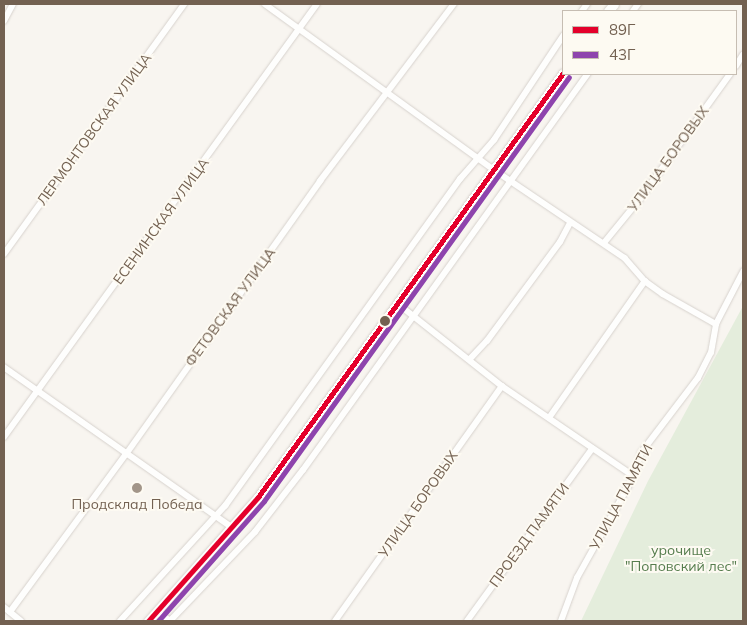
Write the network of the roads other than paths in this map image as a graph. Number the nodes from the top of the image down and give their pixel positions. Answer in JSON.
{"nodes":[{"id":1,"x":13,"y":4,"type":"edge"},
{"id":2,"x":184,"y":4,"type":"edge"},
{"id":3,"x":264,"y":4,"type":"edge"},
{"id":4,"x":318,"y":4,"type":"edge"},
{"id":5,"x":454,"y":4,"type":"edge"},
{"id":6,"x":4,"y":21,"type":"edge"},
{"id":7,"x":299,"y":29,"type":"junction"},
{"id":8,"x":562,"y":38,"type":"edge"},
{"id":9,"x":562,"y":74,"type":"edge"},
{"id":10,"x":587,"y":75,"type":"edge"},
{"id":11,"x":729,"y":75,"type":"edge"},
{"id":12,"x":387,"y":92,"type":"junction"},
{"id":13,"x":479,"y":158,"type":"junction"},
{"id":14,"x":493,"y":170,"type":"junction"},
{"id":15,"x":511,"y":182,"type":"junction"},
{"id":16,"x":570,"y":223,"type":"junction"},
{"id":17,"x":604,"y":243,"type":"junction"},
{"id":18,"x":4,"y":254,"type":"edge"},
{"id":19,"x":743,"y":272,"type":"edge"},
{"id":20,"x":645,"y":281,"type":"junction"},
{"id":21,"x":397,"y":303,"type":"junction"},
{"id":22,"x":414,"y":316,"type":"junction"},
{"id":23,"x":716,"y":324,"type":"junction"},
{"id":24,"x":470,"y":359,"type":"junction"},
{"id":25,"x":4,"y":367,"type":"edge"},
{"id":26,"x":502,"y":386,"type":"junction"},
{"id":27,"x":38,"y":392,"type":"junction"},
{"id":28,"x":548,"y":418,"type":"junction"},
{"id":29,"x":4,"y":437,"type":"edge"},
{"id":30,"x":592,"y":449,"type":"junction"},
{"id":31,"x":127,"y":453,"type":"junction"},
{"id":32,"x":634,"y":476,"type":"junction"},
{"id":33,"x":216,"y":516,"type":"junction"},
{"id":34,"x":232,"y":528,"type":"junction"},
{"id":35,"x":4,"y":607,"type":"edge"},
{"id":36,"x":10,"y":612,"type":"junction"},
{"id":37,"x":157,"y":612,"type":"junction"},
{"id":38,"x":21,"y":621,"type":"edge"},
{"id":39,"x":120,"y":621,"type":"edge"},
{"id":40,"x":148,"y":621,"type":"edge"},
{"id":41,"x":170,"y":621,"type":"edge"},
{"id":42,"x":335,"y":621,"type":"edge"},
{"id":43,"x":467,"y":621,"type":"edge"},
{"id":44,"x":561,"y":621,"type":"edge"}],
"edges":[{"from":1,"to":6,"type":"street"},
{"from":2,"to":18,"type":"street","name":"ЛЕРМОНТОВСКАЯ УЛИЦА"},
{"from":3,"to":7,"type":"street"},
{"from":4,"to":7,"type":"street","name":"ЕСЕНИНСКАЯ УЛИЦА"},
{"from":5,"to":12,"type":"street","name":"ФЕТОВСКАЯ УЛИЦА"},
{"from":7,"to":12,"type":"street"},
{"from":7,"to":27,"type":"street","name":"ЕСЕНИНСКАЯ УЛИЦА"},
{"from":8,"to":13,"type":"street"},
{"from":9,"to":14,"type":"main road"},
{"from":10,"to":15,"type":"street"},
{"from":11,"to":17,"type":"street","name":"УЛИЦА БОРОВЫХ"},
{"from":12,"to":13,"type":"street"},
{"from":12,"to":31,"type":"street","name":"ФЕТОВСКАЯ УЛИЦА"},
{"from":13,"to":14,"type":"street"},
{"from":13,"to":33,"type":"street"},
{"from":14,"to":15,"type":"street"},
{"from":14,"to":21,"type":"main road"},
{"from":15,"to":16,"type":"street"},
{"from":15,"to":22,"type":"street"},
{"from":16,"to":17,"type":"street"},
{"from":16,"to":24,"type":"street"},
{"from":17,"to":20,"type":"street"},
{"from":19,"to":23,"type":"street","name":"УЛИЦА ПАМЯТИ"},
{"from":20,"to":23,"type":"street"},
{"from":20,"to":28,"type":"street"},
{"from":21,"to":22,"type":"street"},
{"from":21,"to":34,"type":"main road"},
{"from":22,"to":24,"type":"street"},
{"from":22,"to":41,"type":"street"},
{"from":23,"to":32,"type":"street","name":"УЛИЦА ПАМЯТИ"},
{"from":24,"to":26,"type":"street"},
{"from":25,"to":27,"type":"street"},
{"from":26,"to":28,"type":"street"},
{"from":26,"to":42,"type":"street","name":"УЛИЦА БОРОВЫХ"},
{"from":27,"to":29,"type":"street","name":"ЕСЕНИНСКАЯ УЛИЦА"},
{"from":27,"to":31,"type":"street"},
{"from":28,"to":30,"type":"street"},
{"from":30,"to":32,"type":"street"},
{"from":30,"to":43,"type":"street","name":"ПРОЕЗД ПАМЯТИ"},
{"from":31,"to":33,"type":"street"},
{"from":31,"to":36,"type":"street","name":"ФЕТОВСКАЯ УЛИЦА"},
{"from":32,"to":44,"type":"street","name":"УЛИЦА ПАМЯТИ"},
{"from":33,"to":34,"type":"street"},
{"from":33,"to":39,"type":"street"},
{"from":34,"to":37,"type":"main road"},
{"from":35,"to":36,"type":"street"},
{"from":36,"to":38,"type":"street"},
{"from":37,"to":40,"type":"main road"},
{"from":37,"to":41,"type":"street"}]}
